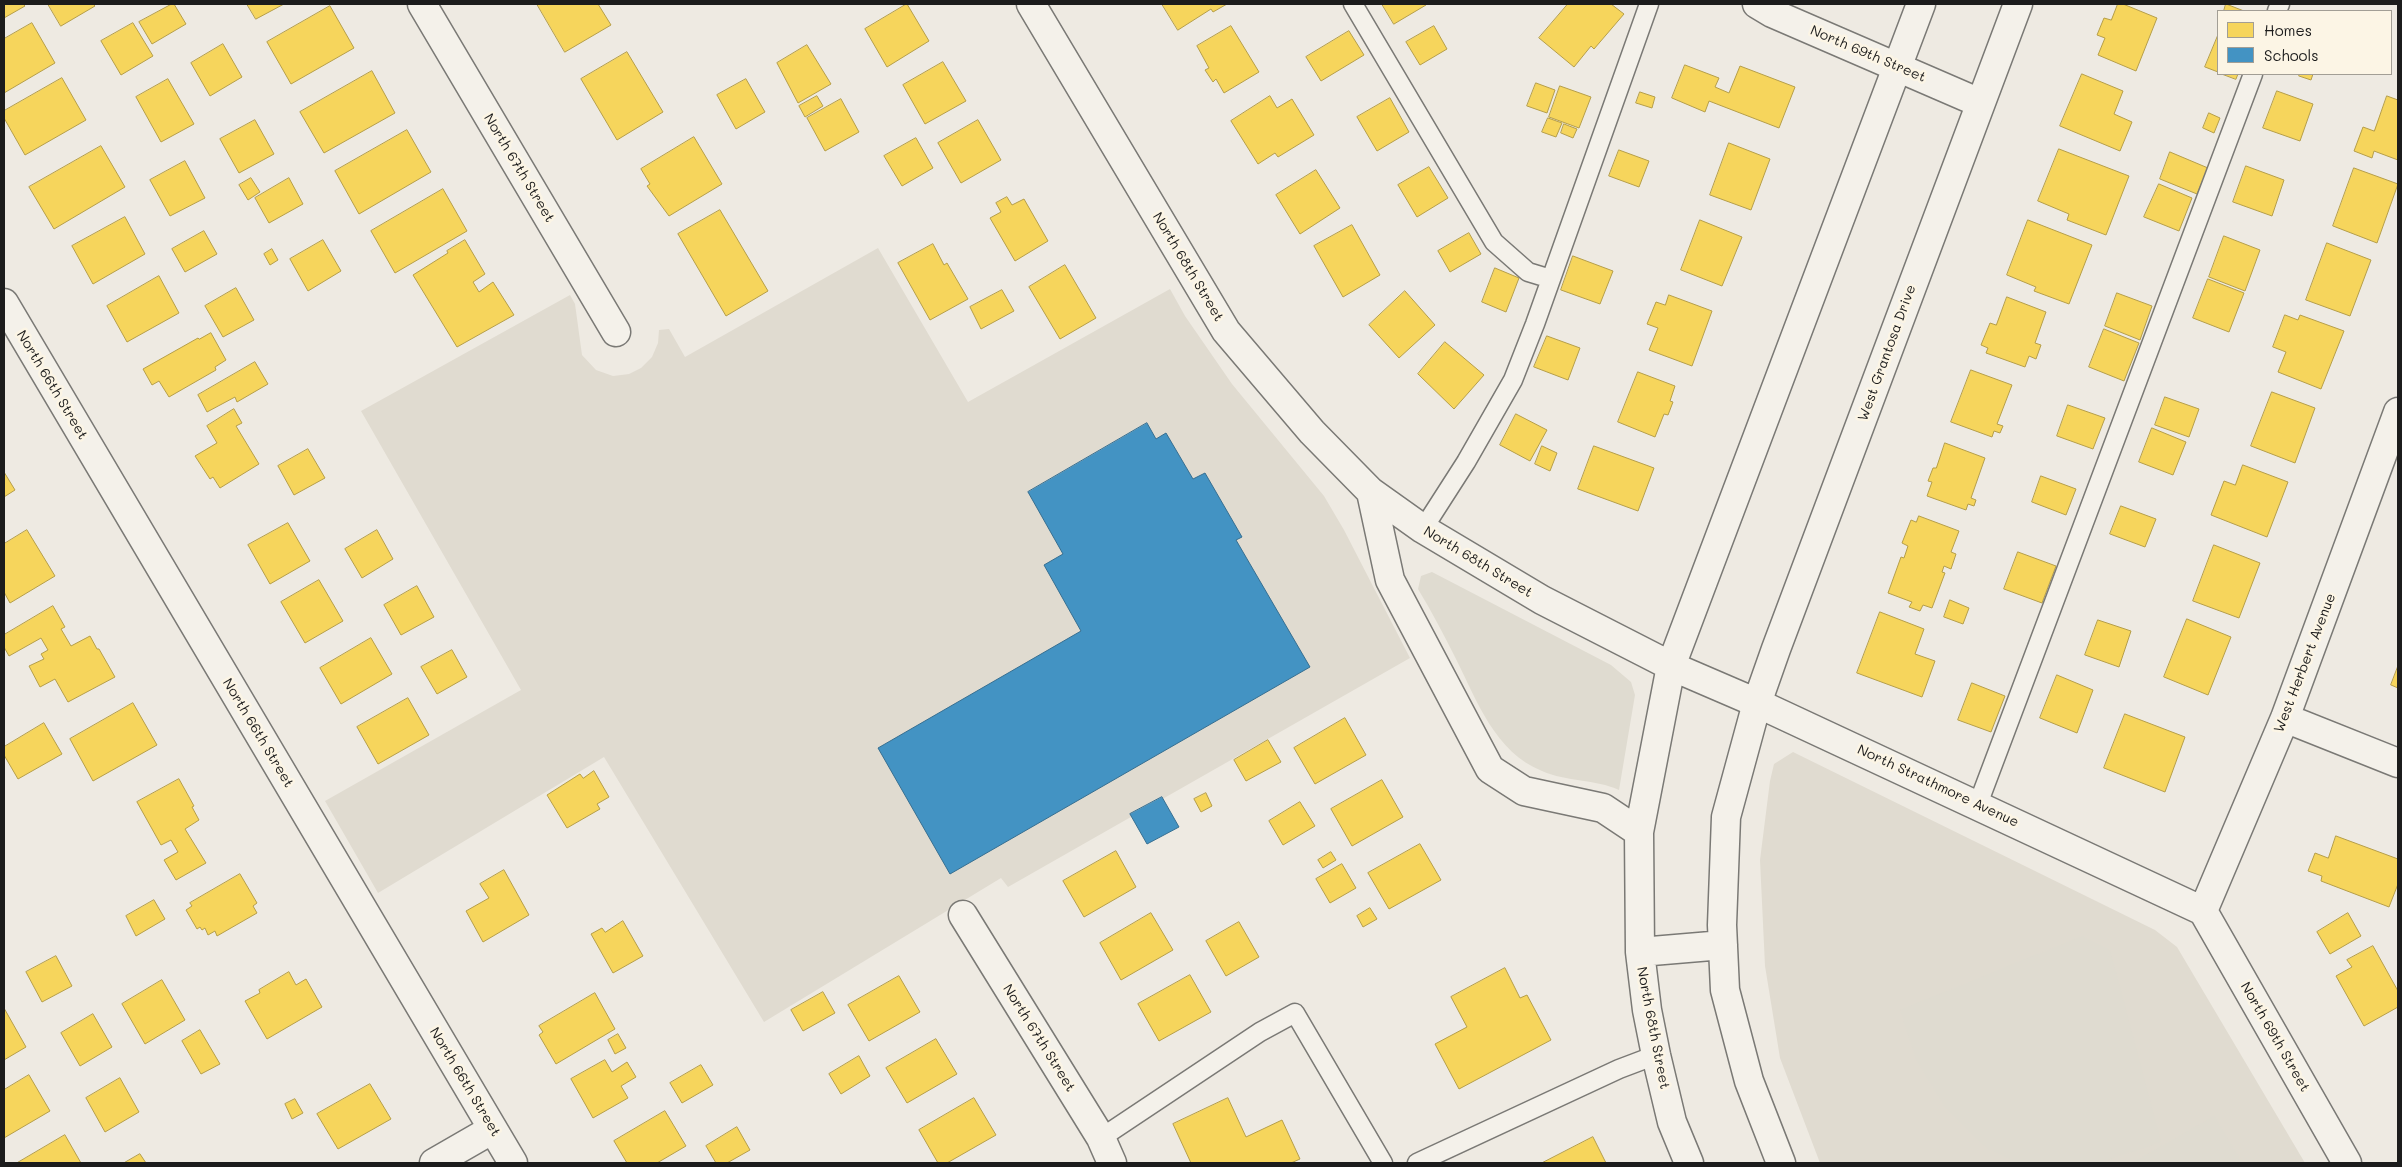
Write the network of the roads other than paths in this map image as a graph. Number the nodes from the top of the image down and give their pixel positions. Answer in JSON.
{"nodes":[{"id":1,"x":422,"y":4,"type":"edge"},
{"id":2,"x":1031,"y":4,"type":"edge"},
{"id":3,"x":1353,"y":4,"type":"edge"},
{"id":4,"x":1649,"y":4,"type":"edge"},
{"id":5,"x":1757,"y":4,"type":"edge"},
{"id":6,"x":1921,"y":4,"type":"edge"},
{"id":7,"x":2018,"y":4,"type":"edge"},
{"id":8,"x":1897,"y":67,"type":"junction"},
{"id":9,"x":2253,"y":75,"type":"edge"},
{"id":10,"x":1980,"y":102,"type":"junction"},
{"id":11,"x":1550,"y":279,"type":"junction"},
{"id":12,"x":4,"y":303,"type":"edge"},
{"id":13,"x":616,"y":332,"type":"dead end"},
{"id":14,"x":2398,"y":412,"type":"edge"},
{"id":15,"x":1371,"y":492,"type":"junction"},
{"id":16,"x":1423,"y":529,"type":"junction"},
{"id":17,"x":1671,"y":666,"type":"junction"},
{"id":18,"x":1757,"y":702,"type":"junction"},
{"id":19,"x":2285,"y":718,"type":"junction"},
{"id":20,"x":2398,"y":763,"type":"edge"},
{"id":21,"x":1978,"y":804,"type":"junction"},
{"id":22,"x":1639,"y":832,"type":"junction"},
{"id":23,"x":2203,"y":911,"type":"junction"},
{"id":24,"x":963,"y":914,"type":"dead end"},
{"id":25,"x":1723,"y":945,"type":"junction"},
{"id":26,"x":1640,"y":952,"type":"junction"},
{"id":27,"x":1656,"y":1055,"type":"junction"},
{"id":28,"x":493,"y":1129,"type":"junction"},
{"id":29,"x":1102,"y":1138,"type":"junction"},
{"id":30,"x":434,"y":1163,"type":"edge"},
{"id":31,"x":513,"y":1163,"type":"edge"},
{"id":32,"x":1112,"y":1163,"type":"edge"},
{"id":33,"x":1383,"y":1163,"type":"edge"},
{"id":34,"x":1417,"y":1163,"type":"edge"},
{"id":35,"x":1688,"y":1163,"type":"edge"},
{"id":36,"x":1781,"y":1163,"type":"edge"},
{"id":37,"x":2347,"y":1163,"type":"edge"}],
"edges":[{"from":1,"to":13,"type":"street","name":"North 67th Street"},
{"from":2,"to":15,"type":"street","name":"North 68th Street"},
{"from":3,"to":11,"type":"lane"},
{"from":4,"to":11,"type":"lane"},
{"from":5,"to":8,"type":"street","name":"North 69th Street"},
{"from":6,"to":8,"type":"street"},
{"from":7,"to":10,"type":"street","name":"West Grantosa Drive"},
{"from":8,"to":10,"type":"street","name":"North 69th Street"},
{"from":8,"to":17,"type":"street"},
{"from":9,"to":21,"type":"lane"},
{"from":10,"to":18,"type":"street","name":"West Grantosa Drive"},
{"from":11,"to":16,"type":"lane"},
{"from":12,"to":28,"type":"street","name":"North 66th Street"},
{"from":14,"to":19,"type":"street","name":"West Herbert Avenue"},
{"from":15,"to":16,"type":"street","name":"North 68th Street"},
{"from":15,"to":22,"type":"street"},
{"from":16,"to":17,"type":"street","name":"North 68th Street"},
{"from":17,"to":18,"type":"street","name":"North Strathmore Avenue"},
{"from":17,"to":22,"type":"street","name":"North 68th Street"},
{"from":18,"to":21,"type":"street","name":"North Strathmore Avenue"},
{"from":18,"to":25,"type":"street"},
{"from":19,"to":20,"type":"street"},
{"from":19,"to":23,"type":"street","name":"West Herbert Avenue"},
{"from":21,"to":23,"type":"street","name":"North Strathmore Avenue"},
{"from":22,"to":26,"type":"street","name":"North 68th Street"},
{"from":23,"to":37,"type":"street","name":"North 69th Street"},
{"from":24,"to":29,"type":"street","name":"North 67th Street"},
{"from":25,"to":26,"type":"street"},
{"from":25,"to":36,"type":"street"},
{"from":26,"to":27,"type":"street","name":"North 68th Street"},
{"from":27,"to":34,"type":"lane"},
{"from":27,"to":35,"type":"street","name":"North 68th Street"},
{"from":28,"to":30,"type":"street"},
{"from":28,"to":31,"type":"street","name":"North 66th Street"},
{"from":29,"to":32,"type":"street","name":"North 67th Street"},
{"from":29,"to":33,"type":"lane"}]}
